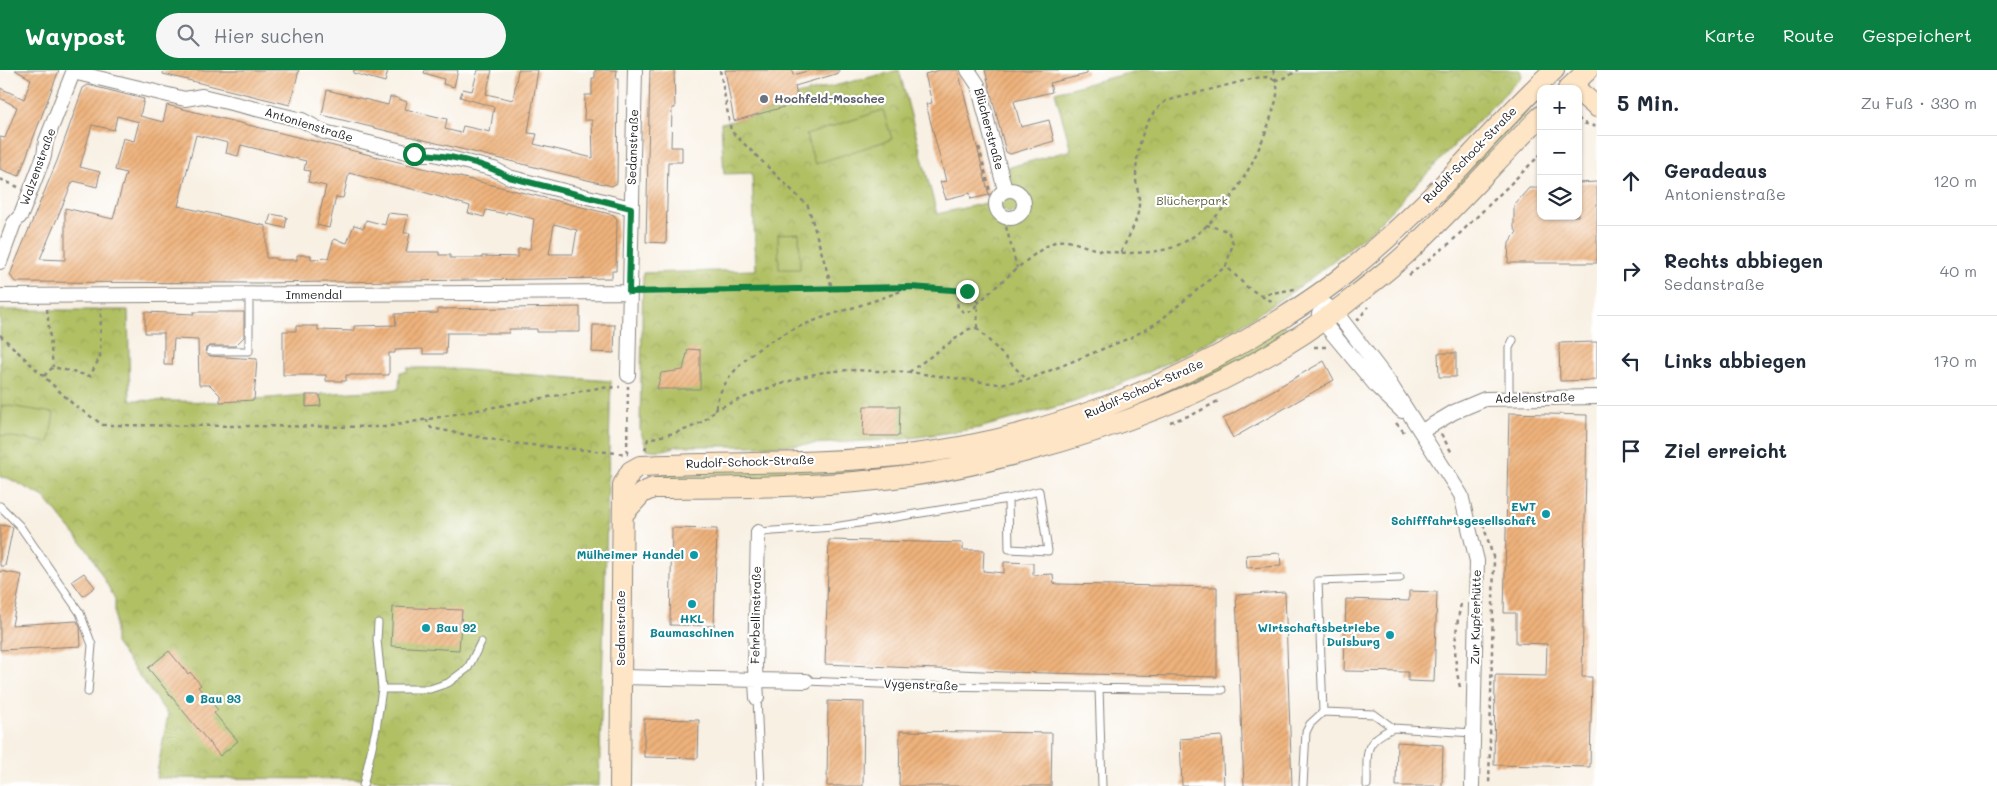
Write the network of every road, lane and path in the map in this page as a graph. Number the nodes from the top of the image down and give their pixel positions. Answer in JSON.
{"nodes":[{"id":1,"x":635,"y":70,"type":"edge"},
{"id":2,"x":720,"y":70,"type":"edge"},
{"id":3,"x":968,"y":70,"type":"edge"},
{"id":4,"x":1273,"y":70,"type":"edge"},
{"id":5,"x":1298,"y":70,"type":"edge"},
{"id":6,"x":1554,"y":70,"type":"edge"},
{"id":7,"x":1588,"y":70,"type":"edge"},
{"id":8,"x":73,"y":71,"type":"edge"},
{"id":9,"x":1276,"y":80,"type":"junction"},
{"id":10,"x":1572,"y":85,"type":"edge"},
{"id":11,"x":1582,"y":94,"type":"edge"},
{"id":12,"x":1597,"y":107,"type":"edge"},
{"id":13,"x":1584,"y":118,"type":"edge"},
{"id":14,"x":1537,"y":120,"type":"edge"},
{"id":15,"x":1597,"y":127,"type":"edge"},
{"id":16,"x":1537,"y":136,"type":"edge"},
{"id":17,"x":1513,"y":144,"type":"junction"},
{"id":18,"x":1537,"y":158,"type":"edge"},
{"id":19,"x":0,"y":179,"type":"edge"},
{"id":20,"x":18,"y":187,"type":"dead end"},
{"id":21,"x":1004,"y":190,"type":"junction"},
{"id":22,"x":631,"y":208,"type":"junction"},
{"id":23,"x":1004,"y":218,"type":"junction"},
{"id":24,"x":1206,"y":225,"type":"junction"},
{"id":25,"x":1121,"y":252,"type":"junction"},
{"id":26,"x":0,"y":262,"type":"edge"},
{"id":27,"x":1226,"y":266,"type":"junction"},
{"id":28,"x":1017,"y":268,"type":"junction"},
{"id":29,"x":1411,"y":273,"type":"dead end"},
{"id":30,"x":910,"y":287,"type":"junction"},
{"id":31,"x":832,"y":288,"type":"junction"},
{"id":32,"x":967,"y":291,"type":"junction"},
{"id":33,"x":629,"y":292,"type":"junction"},
{"id":34,"x":1304,"y":293,"type":"junction"},
{"id":35,"x":249,"y":295,"type":"junction"},
{"id":36,"x":1260,"y":295,"type":"junction"},
{"id":37,"x":0,"y":296,"type":"edge"},
{"id":38,"x":1282,"y":302,"type":"dead end"},
{"id":39,"x":978,"y":303,"type":"junction"},
{"id":40,"x":1279,"y":304,"type":"junction"},
{"id":41,"x":47,"y":307,"type":"dead end"},
{"id":42,"x":101,"y":307,"type":"dead end"},
{"id":43,"x":1272,"y":309,"type":"dead end"},
{"id":44,"x":1328,"y":316,"type":"junction"},
{"id":45,"x":977,"y":328,"type":"junction"},
{"id":46,"x":0,"y":335,"type":"edge"},
{"id":47,"x":1513,"y":340,"type":"dead end"},
{"id":48,"x":1307,"y":347,"type":"dead end"},
{"id":49,"x":210,"y":351,"type":"dead end"},
{"id":50,"x":1331,"y":352,"type":"dead end"},
{"id":51,"x":53,"y":367,"type":"junction"},
{"id":52,"x":909,"y":372,"type":"junction"},
{"id":53,"x":44,"y":376,"type":"junction"},
{"id":54,"x":1027,"y":380,"type":"junction"},
{"id":55,"x":628,"y":381,"type":"junction"},
{"id":56,"x":1597,"y":397,"type":"edge"},
{"id":57,"x":1509,"y":398,"type":"junction"},
{"id":58,"x":714,"y":410,"type":"junction"},
{"id":59,"x":1390,"y":416,"type":"dead end"},
{"id":60,"x":426,"y":419,"type":"junction"},
{"id":61,"x":1416,"y":435,"type":"junction"},
{"id":62,"x":644,"y":452,"type":"dead end"},
{"id":63,"x":632,"y":471,"type":"joint"},
{"id":64,"x":1008,"y":499,"type":"junction"},
{"id":65,"x":0,"y":506,"type":"edge"},
{"id":66,"x":623,"y":514,"type":"junction"},
{"id":67,"x":758,"y":532,"type":"joint"},
{"id":68,"x":1400,"y":578,"type":"dead end"},
{"id":69,"x":1464,"y":592,"type":"dead end"},
{"id":70,"x":378,"y":623,"type":"dead end"},
{"id":71,"x":481,"y":642,"type":"dead end"},
{"id":72,"x":621,"y":677,"type":"junction"},
{"id":73,"x":756,"y":680,"type":"junction"},
{"id":74,"x":806,"y":681,"type":"joint"},
{"id":75,"x":1099,"y":688,"type":"junction"},
{"id":76,"x":1461,"y":688,"type":"dead end"},
{"id":77,"x":382,"y":689,"type":"junction"},
{"id":78,"x":1222,"y":690,"type":"dead end"},
{"id":79,"x":88,"y":692,"type":"dead end"},
{"id":80,"x":757,"y":698,"type":"joint"},
{"id":81,"x":1323,"y":712,"type":"junction"},
{"id":82,"x":1393,"y":728,"type":"junction"},
{"id":83,"x":1473,"y":733,"type":"junction"},
{"id":84,"x":1367,"y":784,"type":"dead end"},
{"id":85,"x":363,"y":786,"type":"edge"},
{"id":86,"x":620,"y":786,"type":"edge"},
{"id":87,"x":761,"y":786,"type":"edge"},
{"id":88,"x":1102,"y":786,"type":"edge"},
{"id":89,"x":1303,"y":786,"type":"edge"},
{"id":90,"x":1472,"y":786,"type":"edge"}],
"edges":[{"from":1,"to":22,"type":"street","name":"Sedanstraße"},
{"from":2,"to":31,"type":"path"},
{"from":3,"to":21,"type":"street","name":"Blücherstraße"},
{"from":4,"to":9,"type":"path"},
{"from":5,"to":9,"type":"path"},
{"from":6,"to":34,"type":"main road","name":"Rudolf-Schock-Straße"},
{"from":7,"to":10,"type":"main road"},
{"from":8,"to":22,"type":"street","name":"Antonienstraße"},
{"from":8,"to":26,"type":"street","name":"Walzenstraße"},
{"from":9,"to":24,"type":"path"},
{"from":9,"to":25,"type":"path"},
{"from":11,"to":12,"type":"main road"},
{"from":13,"to":15,"type":"path"},
{"from":14,"to":17,"type":"main road","name":"Rudolf-Schock-Straße"},
{"from":16,"to":17,"type":"main road"},
{"from":17,"to":44,"type":"main road","name":"Rudolf-Schock-Straße"},
{"from":18,"to":29,"type":"path"},
{"from":19,"to":20,"type":"path"},
{"from":21,"to":23,"type":"street"},
{"from":21,"to":23,"type":"street"},
{"from":22,"to":33,"type":"street","name":"Sedanstraße"},
{"from":23,"to":28,"type":"path"},
{"from":24,"to":25,"type":"path"},
{"from":24,"to":27,"type":"path"},
{"from":25,"to":28,"type":"path"},
{"from":27,"to":36,"type":"path"},
{"from":27,"to":54,"type":"path"},
{"from":28,"to":39,"type":"path"},
{"from":30,"to":31,"type":"path"},
{"from":30,"to":32,"type":"path"},
{"from":30,"to":58,"type":"path"},
{"from":31,"to":33,"type":"path"},
{"from":32,"to":39,"type":"path"},
{"from":32,"to":39,"type":"path"},
{"from":33,"to":35,"type":"street","name":"Immendal"},
{"from":33,"to":55,"type":"street","name":"Sedanstraße"},
{"from":34,"to":36,"type":"path"},
{"from":34,"to":44,"type":"street","name":"Zur Kupferhütte"},
{"from":34,"to":63,"type":"main road","name":"Rudolf-Schock-Straße"},
{"from":35,"to":37,"type":"street","name":"Immendal"},
{"from":35,"to":49,"type":"lane"},
{"from":36,"to":40,"type":"path"},
{"from":38,"to":40,"type":"path"},
{"from":39,"to":45,"type":"path"},
{"from":40,"to":43,"type":"path"},
{"from":41,"to":51,"type":"path"},
{"from":42,"to":51,"type":"path"},
{"from":44,"to":61,"type":"street","name":"Zur Kupferhütte"},
{"from":44,"to":66,"type":"main road","name":"Rudolf-Schock-Straße"},
{"from":45,"to":52,"type":"path"},
{"from":45,"to":54,"type":"path"},
{"from":46,"to":53,"type":"path"},
{"from":47,"to":57,"type":"lane"},
{"from":48,"to":50,"type":"path"},
{"from":51,"to":53,"type":"path"},
{"from":52,"to":54,"type":"path"},
{"from":52,"to":58,"type":"path"},
{"from":53,"to":60,"type":"path"},
{"from":55,"to":60,"type":"path"},
{"from":55,"to":60,"type":"path"},
{"from":56,"to":57,"type":"street","name":"Adelenstraße"},
{"from":57,"to":61,"type":"street","name":"Adelenstraße"},
{"from":58,"to":62,"type":"path"},
{"from":59,"to":61,"type":"path"},
{"from":61,"to":83,"type":"street","name":"Zur Kupferhütte"},
{"from":63,"to":66,"type":"main road","name":"Sedanstraße"},
{"from":64,"to":64,"type":"lane"},
{"from":64,"to":67,"type":"lane"},
{"from":65,"to":79,"type":"lane"},
{"from":66,"to":72,"type":"main road","name":"Sedanstraße"},
{"from":67,"to":73,"type":"street","name":"Fehrbellinstraße"},
{"from":68,"to":81,"type":"lane"},
{"from":69,"to":76,"type":"path"},
{"from":70,"to":77,"type":"lane"},
{"from":71,"to":77,"type":"lane"},
{"from":72,"to":73,"type":"street","name":"Vygenstraße"},
{"from":72,"to":86,"type":"main road","name":"Sedanstraße"},
{"from":73,"to":74,"type":"street","name":"Vygenstraße"},
{"from":73,"to":80,"type":"street","name":"Fehrbellinstraße"},
{"from":74,"to":75,"type":"lane","name":"Vygenstraße"},
{"from":75,"to":78,"type":"lane","name":"Vygenstraße"},
{"from":75,"to":88,"type":"lane"},
{"from":77,"to":85,"type":"lane"},
{"from":80,"to":87,"type":"lane"},
{"from":81,"to":82,"type":"lane"},
{"from":81,"to":89,"type":"lane"},
{"from":82,"to":83,"type":"lane"},
{"from":82,"to":84,"type":"lane"},
{"from":83,"to":90,"type":"street","name":"Zur Kupferhütte"}]}
